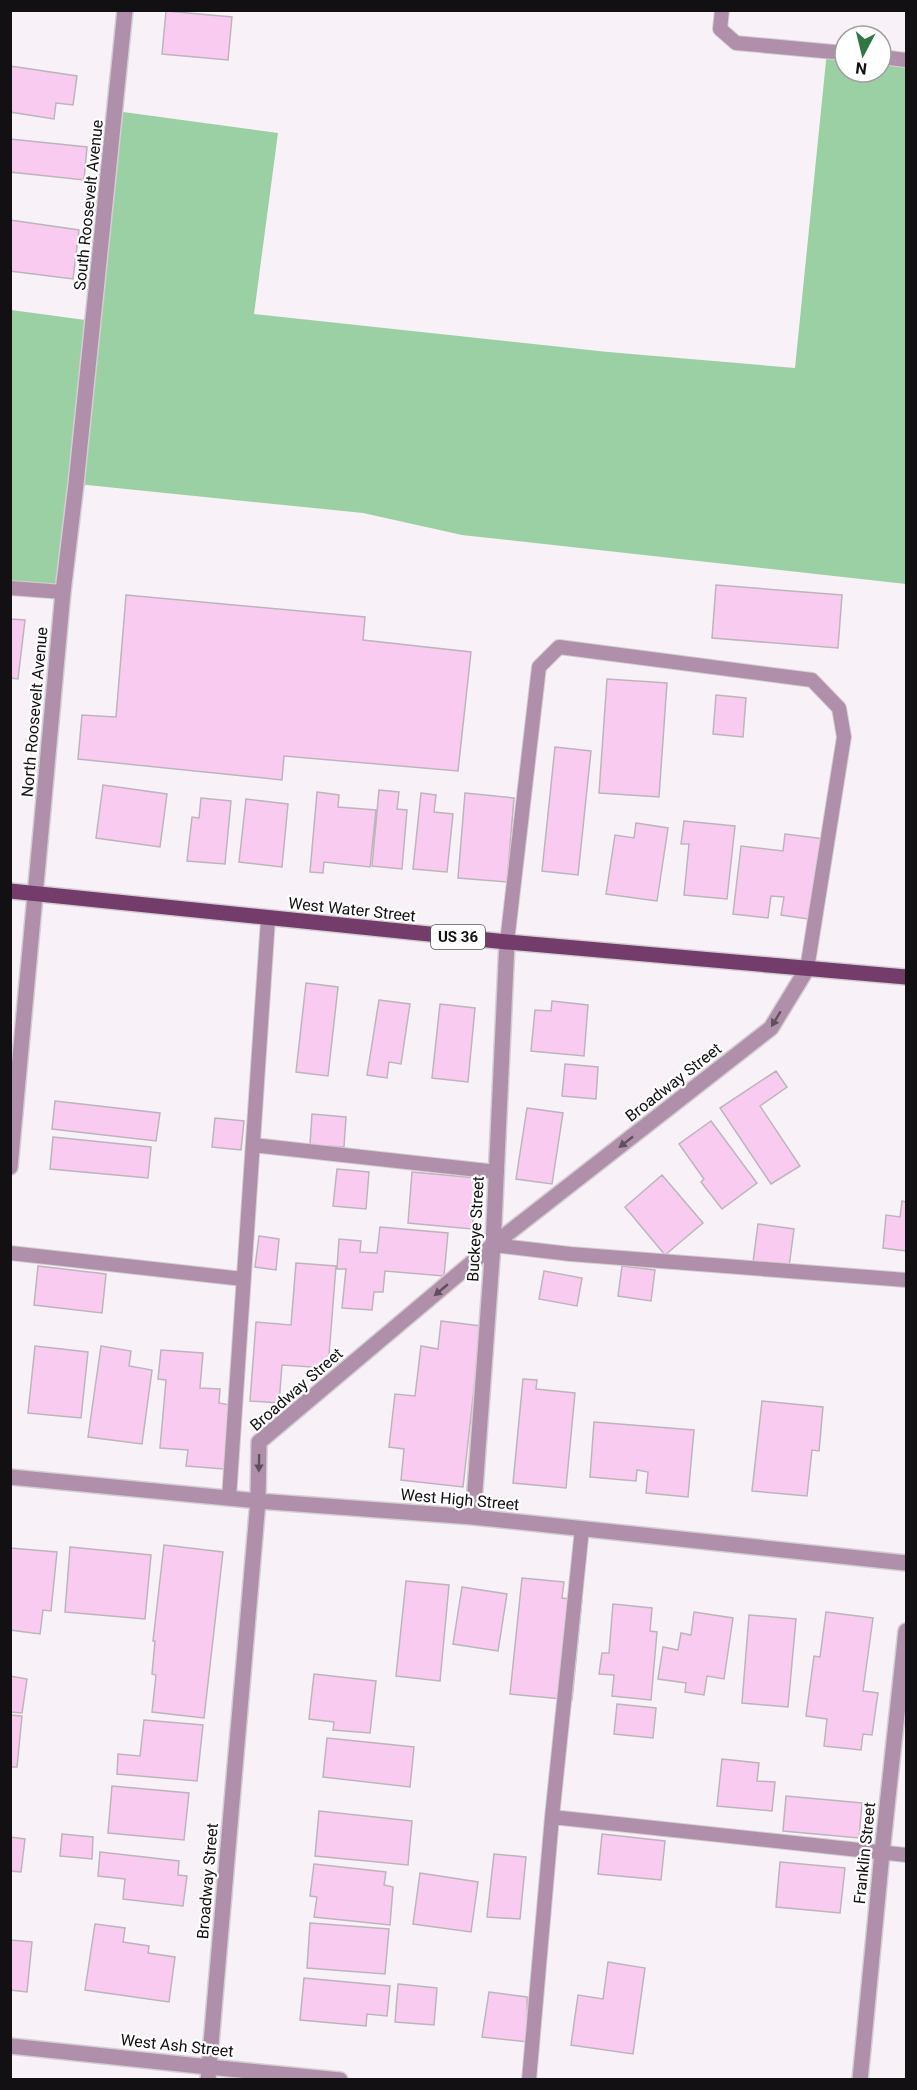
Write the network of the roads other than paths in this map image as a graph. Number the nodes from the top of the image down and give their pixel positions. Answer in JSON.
{"nodes":[{"id":1,"x":125,"y":10,"type":"edge"},
{"id":2,"x":722,"y":10,"type":"edge"},
{"id":3,"x":833,"y":52,"type":"edge"},
{"id":4,"x":85,"y":403,"type":"joint"},
{"id":5,"x":10,"y":588,"type":"edge"},
{"id":6,"x":63,"y":592,"type":"junction"},
{"id":7,"x":10,"y":891,"type":"edge"},
{"id":8,"x":36,"y":893,"type":"junction"},
{"id":9,"x":268,"y":919,"type":"junction"},
{"id":10,"x":507,"y":942,"type":"junction"},
{"id":11,"x":807,"y":969,"type":"junction"},
{"id":12,"x":906,"y":977,"type":"edge"},
{"id":13,"x":253,"y":1144,"type":"junction"},
{"id":14,"x":10,"y":1167,"type":"edge"},
{"id":15,"x":496,"y":1172,"type":"junction"},
{"id":16,"x":493,"y":1245,"type":"junction"},
{"id":17,"x":10,"y":1253,"type":"edge"},
{"id":18,"x":243,"y":1279,"type":"junction"},
{"id":19,"x":906,"y":1280,"type":"edge"},
{"id":20,"x":10,"y":1477,"type":"edge"},
{"id":21,"x":229,"y":1498,"type":"junction"},
{"id":22,"x":258,"y":1501,"type":"junction"},
{"id":23,"x":473,"y":1517,"type":"junction"},
{"id":24,"x":582,"y":1529,"type":"junction"},
{"id":25,"x":906,"y":1563,"type":"edge"},
{"id":26,"x":906,"y":1631,"type":"edge"},
{"id":27,"x":552,"y":1817,"type":"junction"},
{"id":28,"x":882,"y":1853,"type":"junction"},
{"id":29,"x":906,"y":1855,"type":"edge"},
{"id":30,"x":10,"y":2046,"type":"edge"},
{"id":31,"x":209,"y":2073,"type":"edge"},
{"id":32,"x":340,"y":2079,"type":"edge"},
{"id":33,"x":530,"y":2079,"type":"edge"},
{"id":34,"x":860,"y":2079,"type":"edge"}],
"edges":[{"from":1,"to":4,"type":"street","name":"South Roosevelt Avenue"},
{"from":2,"to":3,"type":"lane"},
{"from":4,"to":6,"type":"street","name":"North Roosevelt Avenue"},
{"from":5,"to":6,"type":"lane"},
{"from":6,"to":8,"type":"street","name":"North Roosevelt Avenue"},
{"from":7,"to":8,"type":"main road","name":"West Water Street","number":"US 36"},
{"from":8,"to":9,"type":"main road","name":"West Water Street","number":"US 36"},
{"from":8,"to":14,"type":"street","name":"North Roosevelt Avenue"},
{"from":9,"to":10,"type":"main road","name":"West Water Street","number":"US 36"},
{"from":9,"to":13,"type":"lane"},
{"from":10,"to":11,"type":"main road","name":"West Water Street","number":"US 36"},
{"from":10,"to":11,"type":"lane"},
{"from":10,"to":15,"type":"street","name":"Buckeye Street"},
{"from":11,"to":12,"type":"main road","name":"West Water Street","number":"US 36"},
{"from":11,"to":16,"type":"street","name":"Broadway Street","one_way":true},
{"from":13,"to":15,"type":"lane"},
{"from":13,"to":18,"type":"lane"},
{"from":15,"to":16,"type":"street","name":"Buckeye Street"},
{"from":16,"to":19,"type":"lane"},
{"from":16,"to":22,"type":"street","name":"Broadway Street","one_way":true},
{"from":16,"to":23,"type":"street","name":"Buckeye Street"},
{"from":17,"to":18,"type":"lane"},
{"from":18,"to":21,"type":"lane"},
{"from":20,"to":21,"type":"street","name":"West High Street"},
{"from":21,"to":22,"type":"street","name":"West High Street"},
{"from":22,"to":23,"type":"street","name":"West High Street"},
{"from":22,"to":31,"type":"street","name":"Broadway Street"},
{"from":23,"to":24,"type":"street","name":"West High Street"},
{"from":24,"to":25,"type":"street","name":"West High Street"},
{"from":24,"to":27,"type":"lane"},
{"from":26,"to":28,"type":"street","name":"Franklin Street"},
{"from":27,"to":28,"type":"lane"},
{"from":27,"to":33,"type":"lane"},
{"from":28,"to":29,"type":"lane"},
{"from":28,"to":34,"type":"street","name":"Franklin Street"},
{"from":30,"to":31,"type":"street","name":"West Ash Street"},
{"from":31,"to":32,"type":"street","name":"West Ash Street"}]}
